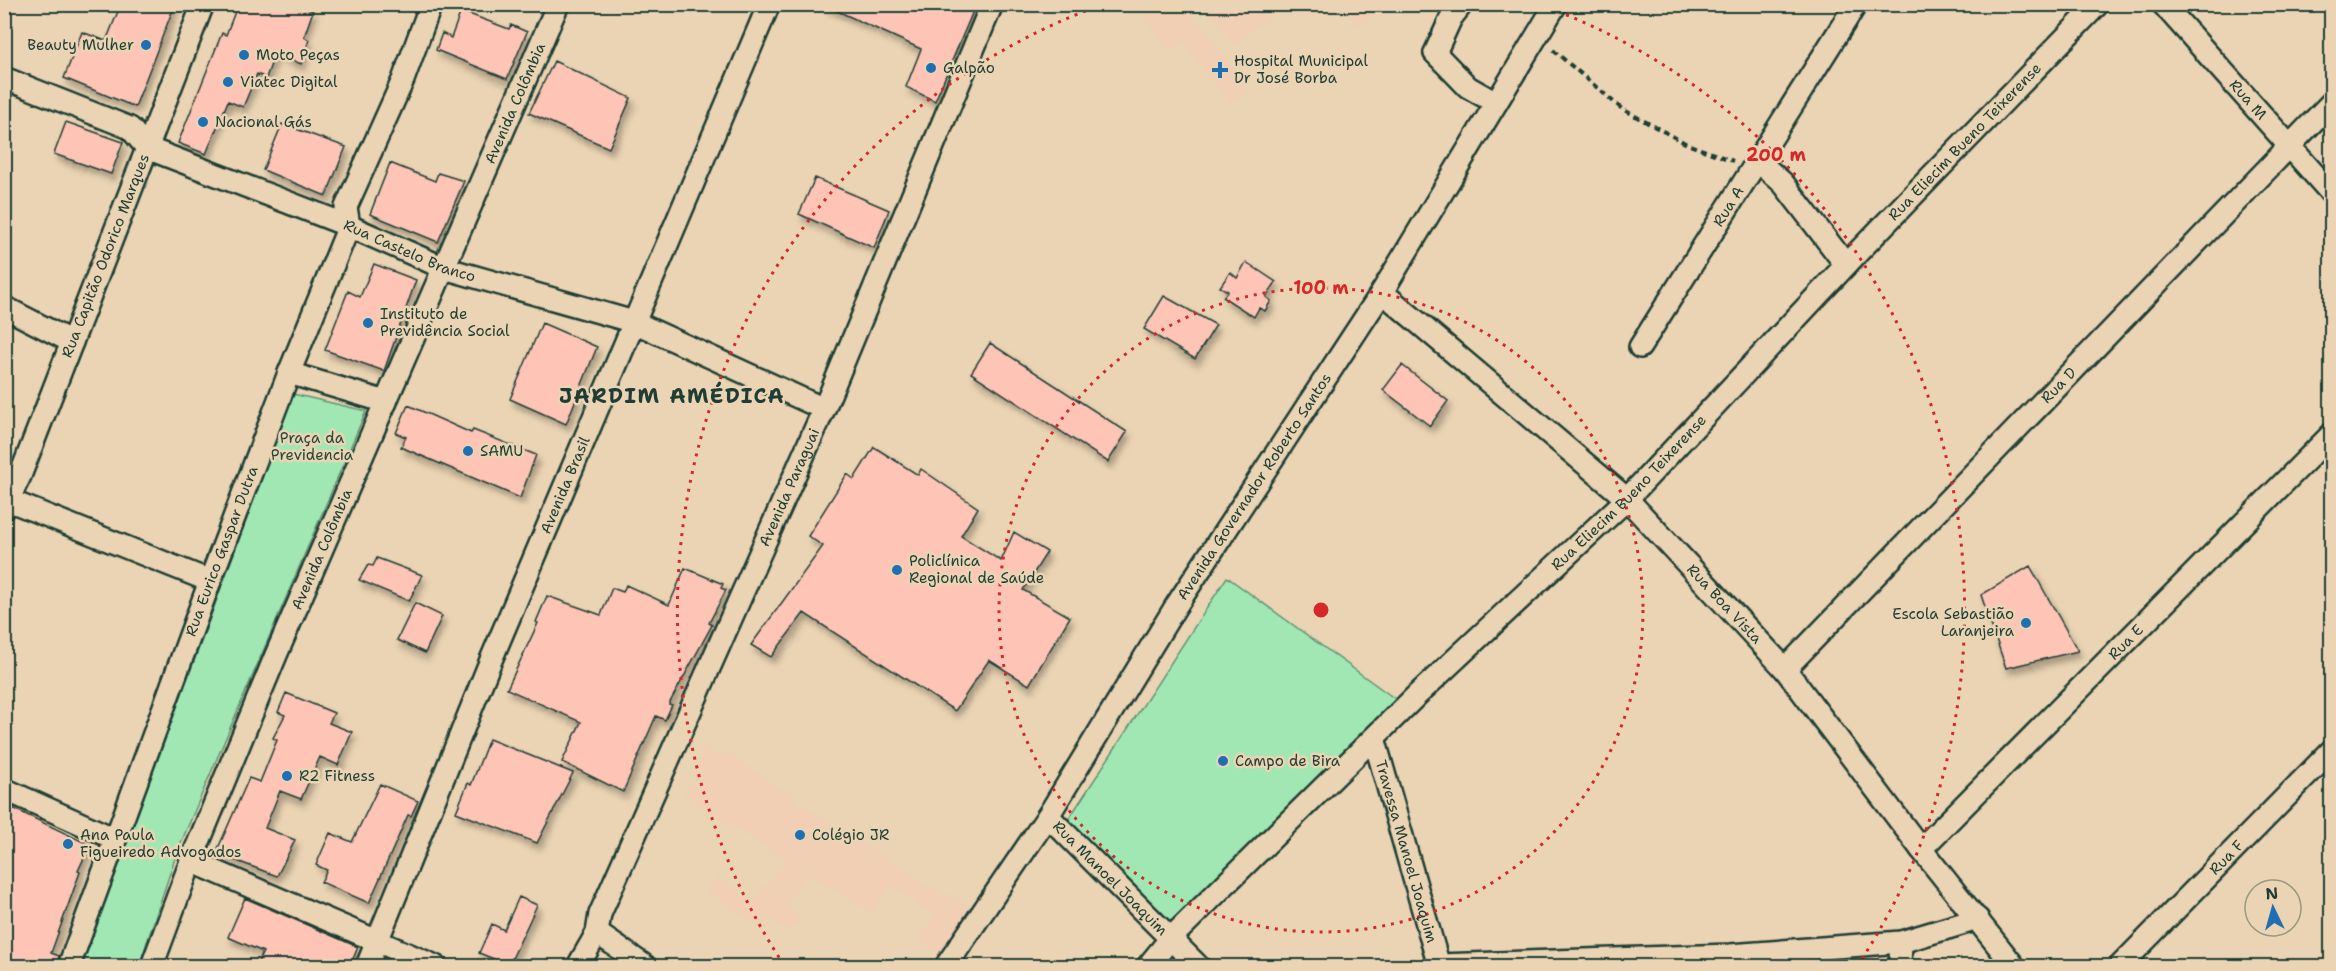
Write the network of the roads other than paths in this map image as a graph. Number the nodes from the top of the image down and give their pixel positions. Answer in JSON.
{"nodes":[{"id":1,"x":203,"y":4,"type":"edge"},
{"id":2,"x":431,"y":4,"type":"edge"},
{"id":3,"x":558,"y":4,"type":"edge"},
{"id":4,"x":769,"y":4,"type":"edge"},
{"id":5,"x":992,"y":4,"type":"edge"},
{"id":6,"x":1462,"y":4,"type":"edge"},
{"id":7,"x":1556,"y":4,"type":"edge"},
{"id":8,"x":1856,"y":4,"type":"edge"},
{"id":9,"x":2098,"y":4,"type":"edge"},
{"id":10,"x":2163,"y":4,"type":"edge"},
{"id":11,"x":4,"y":78,"type":"edge"},
{"id":12,"x":2331,"y":102,"type":"edge"},
{"id":13,"x":1496,"y":103,"type":"junction"},
{"id":14,"x":2288,"y":146,"type":"junction"},
{"id":15,"x":147,"y":148,"type":"junction"},
{"id":16,"x":1757,"y":164,"type":"junction"},
{"id":17,"x":2331,"y":194,"type":"edge"},
{"id":18,"x":349,"y":226,"type":"junction"},
{"id":19,"x":1846,"y":265,"type":"junction"},
{"id":20,"x":444,"y":268,"type":"junction"},
{"id":21,"x":1382,"y":292,"type":"junction"},
{"id":22,"x":4,"y":308,"type":"edge"},
{"id":23,"x":634,"y":322,"type":"junction"},
{"id":24,"x":72,"y":342,"type":"junction"},
{"id":25,"x":1640,"y":347,"type":"dead end"},
{"id":26,"x":289,"y":373,"type":"junction"},
{"id":27,"x":386,"y":402,"type":"junction"},
{"id":28,"x":824,"y":409,"type":"junction"},
{"id":29,"x":2331,"y":434,"type":"edge"},
{"id":30,"x":1627,"y":499,"type":"junction"},
{"id":31,"x":6,"y":504,"type":"edge"},
{"id":32,"x":210,"y":581,"type":"junction"},
{"id":33,"x":1785,"y":669,"type":"junction"},
{"id":34,"x":1374,"y":738,"type":"junction"},
{"id":35,"x":2331,"y":750,"type":"edge"},
{"id":36,"x":4,"y":789,"type":"edge"},
{"id":37,"x":1048,"y":816,"type":"junction"},
{"id":38,"x":115,"y":839,"type":"junction"},
{"id":39,"x":1921,"y":849,"type":"junction"},
{"id":40,"x":191,"y":861,"type":"junction"},
{"id":41,"x":1978,"y":919,"type":"junction"},
{"id":42,"x":597,"y":933,"type":"junction"},
{"id":43,"x":1171,"y":938,"type":"junction"},
{"id":44,"x":1901,"y":942,"type":"junction"},
{"id":45,"x":376,"y":943,"type":"junction"},
{"id":46,"x":1439,"y":965,"type":"edge"},
{"id":47,"x":69,"y":966,"type":"edge"},
{"id":48,"x":152,"y":966,"type":"edge"},
{"id":49,"x":367,"y":966,"type":"edge"},
{"id":50,"x":435,"y":966,"type":"edge"},
{"id":51,"x":578,"y":966,"type":"edge"},
{"id":52,"x":645,"y":966,"type":"edge"},
{"id":53,"x":946,"y":966,"type":"edge"},
{"id":54,"x":1148,"y":966,"type":"edge"},
{"id":55,"x":1198,"y":966,"type":"edge"},
{"id":56,"x":1900,"y":966,"type":"edge"},
{"id":57,"x":2014,"y":966,"type":"edge"},
{"id":58,"x":2121,"y":966,"type":"edge"}],
"edges":[{"from":1,"to":15,"type":"street","name":"Rua Capitão Odorico Marques"},
{"from":2,"to":18,"type":"street","name":"Rua Eurico Gaspar Dutra"},
{"from":3,"to":20,"type":"street","name":"Avenida Colômbia"},
{"from":4,"to":23,"type":"street","name":"Avenida Brasil"},
{"from":5,"to":28,"type":"street","name":"Avenida Paraguai"},
{"from":6,"to":13,"type":"street"},
{"from":7,"to":13,"type":"street","name":"Avenida Governador Roberto Santos"},
{"from":8,"to":16,"type":"street","name":"Rua A"},
{"from":9,"to":19,"type":"street","name":"Rua Eliecim Bueno Teixerense"},
{"from":10,"to":14,"type":"street","name":"Rua M"},
{"from":11,"to":15,"type":"street","name":"Rua Castelo Branco"},
{"from":12,"to":14,"type":"street","name":"Rua D"},
{"from":13,"to":21,"type":"street","name":"Avenida Governador Roberto Santos"},
{"from":14,"to":17,"type":"street","name":"Rua M"},
{"from":14,"to":33,"type":"street","name":"Rua D"},
{"from":15,"to":18,"type":"street","name":"Rua Castelo Branco"},
{"from":15,"to":24,"type":"street","name":"Rua Capitão Odorico Marques"},
{"from":16,"to":19,"type":"street"},
{"from":16,"to":25,"type":"street","name":"Rua A"},
{"from":18,"to":20,"type":"street","name":"Rua Castelo Branco"},
{"from":18,"to":26,"type":"street","name":"Rua Eurico Gaspar Dutra"},
{"from":19,"to":30,"type":"street","name":"Rua Eliecim Bueno Teixerense"},
{"from":20,"to":23,"type":"street","name":"Rua Castelo Branco"},
{"from":20,"to":27,"type":"street","name":"Avenida Colômbia"},
{"from":21,"to":30,"type":"street","name":"Rua Boa Vista"},
{"from":21,"to":37,"type":"street","name":"Avenida Governador Roberto Santos"},
{"from":22,"to":24,"type":"street"},
{"from":23,"to":28,"type":"street","name":"Rua Castelo Branco"},
{"from":23,"to":45,"type":"street","name":"Avenida Brasil"},
{"from":24,"to":31,"type":"street","name":"Rua Capitão Odorico Marques"},
{"from":26,"to":27,"type":"street"},
{"from":26,"to":32,"type":"street","name":"Rua Eurico Gaspar Dutra"},
{"from":27,"to":40,"type":"street","name":"Avenida Colômbia"},
{"from":28,"to":42,"type":"street","name":"Avenida Paraguai"},
{"from":29,"to":39,"type":"street","name":"Rua E"},
{"from":30,"to":33,"type":"street","name":"Rua Boa Vista"},
{"from":30,"to":34,"type":"street","name":"Rua Eliecim Bueno Teixerense"},
{"from":31,"to":32,"type":"street"},
{"from":32,"to":38,"type":"street","name":"Rua Eurico Gaspar Dutra"},
{"from":33,"to":39,"type":"street","name":"Rua Boa Vista"},
{"from":34,"to":43,"type":"street","name":"Rua Eliecim Bueno Teixerense"},
{"from":34,"to":46,"type":"street","name":"Travessa Manoel Joaquim"},
{"from":35,"to":58,"type":"street","name":"Rua F"},
{"from":36,"to":38,"type":"street"},
{"from":37,"to":43,"type":"street","name":"Rua Manoel Joaquim"},
{"from":37,"to":53,"type":"street","name":"Avenida Governador Roberto Santos"},
{"from":38,"to":47,"type":"street","name":"Rua Eurico Gaspar Dutra"},
{"from":39,"to":41,"type":"street","name":"Rua Boa Vista"},
{"from":40,"to":45,"type":"street"},
{"from":40,"to":48,"type":"street","name":"Avenida Colômbia"},
{"from":41,"to":44,"type":"street"},
{"from":41,"to":57,"type":"street","name":"Rua Boa Vista"},
{"from":42,"to":51,"type":"street","name":"Avenida Paraguai"},
{"from":42,"to":52,"type":"street"},
{"from":43,"to":54,"type":"street","name":"Rua Eliecim Bueno Teixerense"},
{"from":43,"to":55,"type":"street","name":"Rua Manoel Joaquim"},
{"from":44,"to":46,"type":"street"},
{"from":44,"to":56,"type":"street"},
{"from":45,"to":49,"type":"street","name":"Avenida Brasil"},
{"from":45,"to":50,"type":"street"}]}
